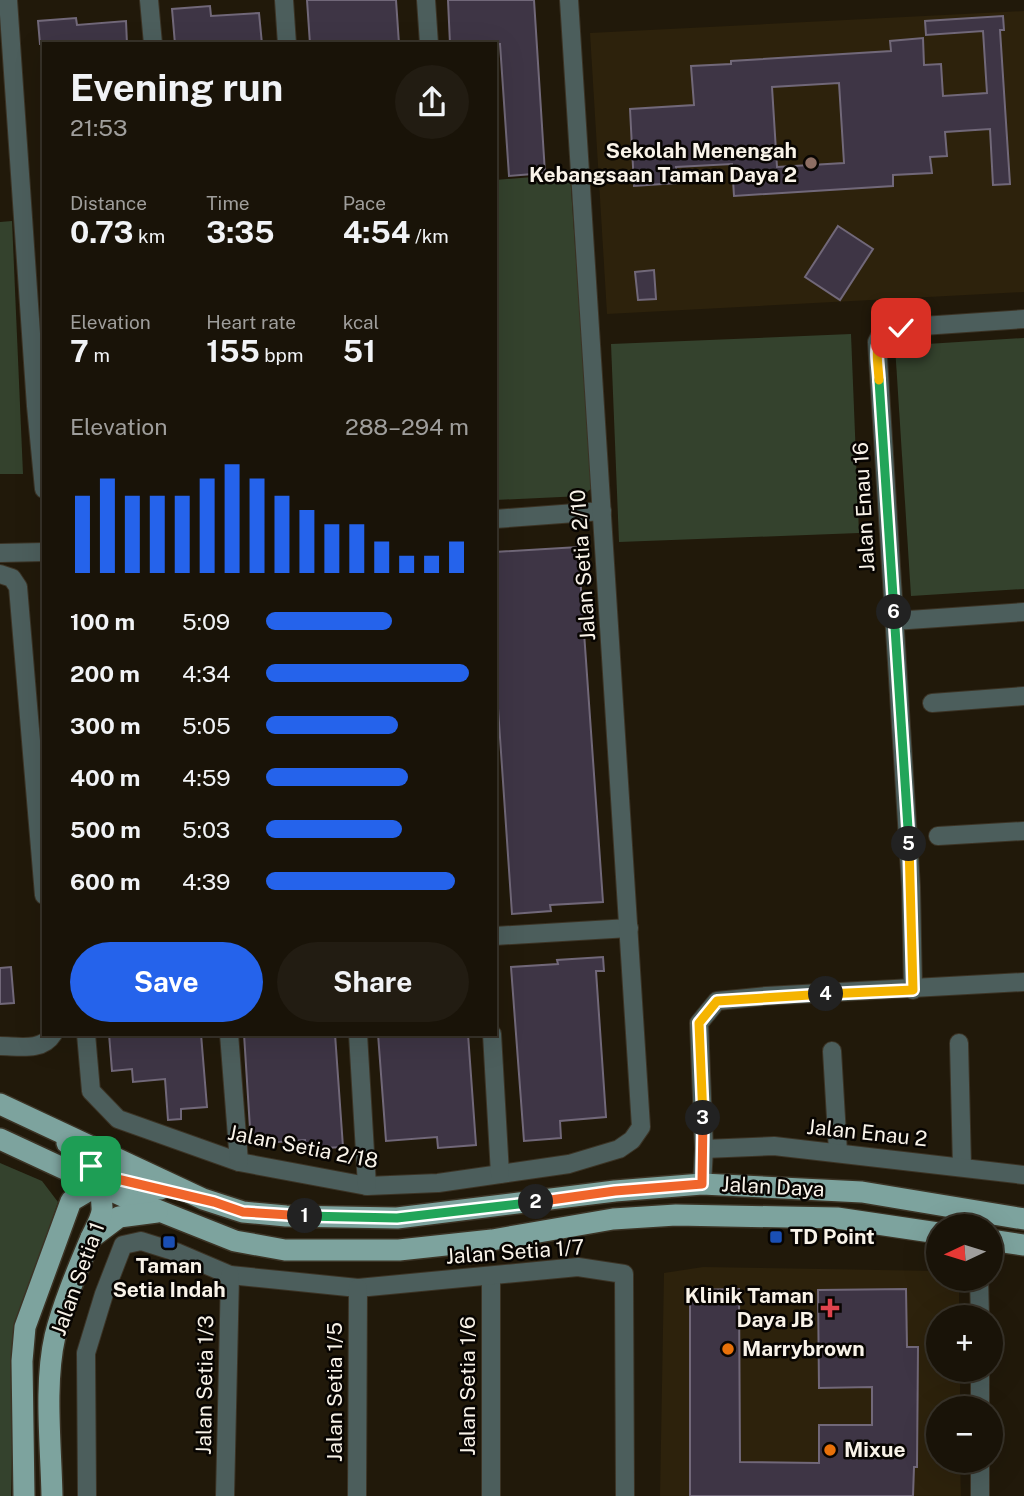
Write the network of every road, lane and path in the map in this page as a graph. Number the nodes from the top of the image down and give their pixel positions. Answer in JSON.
{"nodes":[{"id":1,"x":8,"y":0,"type":"edge"},
{"id":2,"x":149,"y":0,"type":"edge"},
{"id":3,"x":284,"y":0,"type":"edge"},
{"id":4,"x":426,"y":0,"type":"edge"},
{"id":5,"x":569,"y":0,"type":"edge"},
{"id":6,"x":153,"y":42,"type":"edge"},
{"id":7,"x":286,"y":42,"type":"edge"},
{"id":8,"x":429,"y":42,"type":"edge"},
{"id":9,"x":1024,"y":319,"type":"edge"},
{"id":10,"x":42,"y":468,"type":"edge"},
{"id":11,"x":602,"y":511,"type":"junction"},
{"id":12,"x":497,"y":519,"type":"edge"},
{"id":13,"x":42,"y":552,"type":"edge"},
{"id":14,"x":0,"y":553,"type":"edge"},
{"id":15,"x":6,"y":576,"type":"edge"},
{"id":16,"x":1024,"y":612,"type":"edge"},
{"id":17,"x":894,"y":621,"type":"junction"},
{"id":18,"x":1024,"y":696,"type":"edge"},
{"id":19,"x":932,"y":703,"type":"dead end"},
{"id":20,"x":1024,"y":831,"type":"edge"},
{"id":21,"x":938,"y":836,"type":"dead end"},
{"id":22,"x":42,"y":871,"type":"edge"},
{"id":23,"x":629,"y":928,"type":"junction"},
{"id":24,"x":497,"y":936,"type":"edge"},
{"id":25,"x":1024,"y":982,"type":"edge"},
{"id":26,"x":913,"y":990,"type":"junction"},
{"id":27,"x":86,"y":1036,"type":"edge"},
{"id":28,"x":229,"y":1036,"type":"edge"},
{"id":29,"x":358,"y":1036,"type":"edge"},
{"id":30,"x":492,"y":1036,"type":"edge"},
{"id":31,"x":51,"y":1037,"type":"edge"},
{"id":32,"x":959,"y":1043,"type":"dead end"},
{"id":33,"x":0,"y":1046,"type":"edge"},
{"id":34,"x":832,"y":1051,"type":"dead end"},
{"id":35,"x":0,"y":1104,"type":"edge"},
{"id":36,"x":37,"y":1121,"type":"junction"},
{"id":37,"x":0,"y":1139,"type":"edge"},
{"id":38,"x":619,"y":1149,"type":"joint"},
{"id":39,"x":704,"y":1149,"type":"junction"},
{"id":40,"x":27,"y":1152,"type":"junction"},
{"id":41,"x":838,"y":1152,"type":"junction"},
{"id":42,"x":239,"y":1162,"type":"junction"},
{"id":43,"x":962,"y":1167,"type":"junction"},
{"id":44,"x":500,"y":1174,"type":"junction"},
{"id":45,"x":1024,"y":1175,"type":"edge"},
{"id":46,"x":702,"y":1184,"type":"junction"},
{"id":47,"x":98,"y":1185,"type":"junction"},
{"id":48,"x":367,"y":1186,"type":"junction"},
{"id":49,"x":203,"y":1199,"type":"junction"},
{"id":50,"x":162,"y":1211,"type":"junction"},
{"id":51,"x":1024,"y":1219,"type":"edge"},
{"id":52,"x":61,"y":1228,"type":"junction"},
{"id":53,"x":926,"y":1231,"type":"edge"},
{"id":54,"x":90,"y":1239,"type":"junction"},
{"id":55,"x":1003,"y":1242,"type":"edge"},
{"id":56,"x":1024,"y":1245,"type":"edge"},
{"id":57,"x":230,"y":1275,"type":"junction"},
{"id":58,"x":491,"y":1276,"type":"junction"},
{"id":59,"x":358,"y":1288,"type":"junction"},
{"id":60,"x":980,"y":1473,"type":"edge"},
{"id":61,"x":23,"y":1496,"type":"edge"},
{"id":62,"x":52,"y":1496,"type":"edge"},
{"id":63,"x":87,"y":1496,"type":"edge"},
{"id":64,"x":225,"y":1496,"type":"edge"},
{"id":65,"x":357,"y":1496,"type":"edge"},
{"id":66,"x":491,"y":1496,"type":"edge"},
{"id":67,"x":625,"y":1496,"type":"edge"},
{"id":68,"x":980,"y":1496,"type":"edge"}],
"edges":[{"from":1,"to":10,"type":"street"},
{"from":2,"to":6,"type":"street"},
{"from":3,"to":7,"type":"street"},
{"from":4,"to":8,"type":"street"},
{"from":5,"to":11,"type":"street","name":"Jalan Setia 2/10"},
{"from":9,"to":17,"type":"street","name":"Jalan Enau 16"},
{"from":11,"to":12,"type":"street"},
{"from":11,"to":23,"type":"street","name":"Jalan Setia 2/10"},
{"from":13,"to":14,"type":"street"},
{"from":15,"to":22,"type":"street"},
{"from":16,"to":17,"type":"street"},
{"from":17,"to":26,"type":"street","name":"Jalan Enau 16"},
{"from":18,"to":19,"type":"street"},
{"from":20,"to":21,"type":"street"},
{"from":23,"to":24,"type":"street"},
{"from":23,"to":38,"type":"street","name":"Jalan Setia 2/10"},
{"from":25,"to":26,"type":"street"},
{"from":26,"to":39,"type":"street"},
{"from":27,"to":42,"type":"street","name":"Jalan Setia 2/18"},
{"from":28,"to":42,"type":"street"},
{"from":29,"to":48,"type":"street"},
{"from":30,"to":44,"type":"street"},
{"from":31,"to":33,"type":"street"},
{"from":32,"to":43,"type":"street"},
{"from":34,"to":41,"type":"street"},
{"from":35,"to":36,"type":"main road","name":"Jalan Daya"},
{"from":36,"to":47,"type":"main road"},
{"from":36,"to":49,"type":"main road","name":"Jalan Daya"},
{"from":37,"to":40,"type":"main road","name":"Jalan Daya"},
{"from":38,"to":44,"type":"street","name":"Jalan Setia 2/18"},
{"from":39,"to":41,"type":"street","name":"Jalan Enau 2"},
{"from":39,"to":46,"type":"street"},
{"from":40,"to":47,"type":"main road","name":"Jalan Daya"},
{"from":40,"to":52,"type":"main road"},
{"from":41,"to":43,"type":"street","name":"Jalan Enau 2"},
{"from":42,"to":48,"type":"street","name":"Jalan Setia 2/18"},
{"from":43,"to":45,"type":"street","name":"Jalan Enau 2"},
{"from":44,"to":48,"type":"street","name":"Jalan Setia 2/18"},
{"from":46,"to":49,"type":"main road","name":"Jalan Daya"},
{"from":46,"to":51,"type":"main road","name":"Jalan Daya"},
{"from":47,"to":49,"type":"main road"},
{"from":47,"to":50,"type":"main road","name":"Jalan Daya"},
{"from":47,"to":52,"type":"main road","name":"Jalan Setia 1"},
{"from":47,"to":54,"type":"main road","name":"Jalan Setia 1"},
{"from":50,"to":53,"type":"main road","name":"Jalan Daya"},
{"from":50,"to":54,"type":"main road"},
{"from":52,"to":61,"type":"main road","name":"Jalan Setia 1"},
{"from":54,"to":62,"type":"main road","name":"Jalan Setia 1"},
{"from":55,"to":56,"type":"main road"},
{"from":57,"to":59,"type":"street","name":"Jalan Setia 1/7"},
{"from":57,"to":63,"type":"street","name":"Jalan Setia 1/7"},
{"from":57,"to":64,"type":"street","name":"Jalan Setia 1/3"},
{"from":58,"to":59,"type":"street","name":"Jalan Setia 1/7"},
{"from":58,"to":66,"type":"street","name":"Jalan Setia 1/6"},
{"from":58,"to":67,"type":"street","name":"Jalan Setia 1/7"},
{"from":59,"to":65,"type":"street","name":"Jalan Setia 1/5"},
{"from":60,"to":68,"type":"street"}]}
